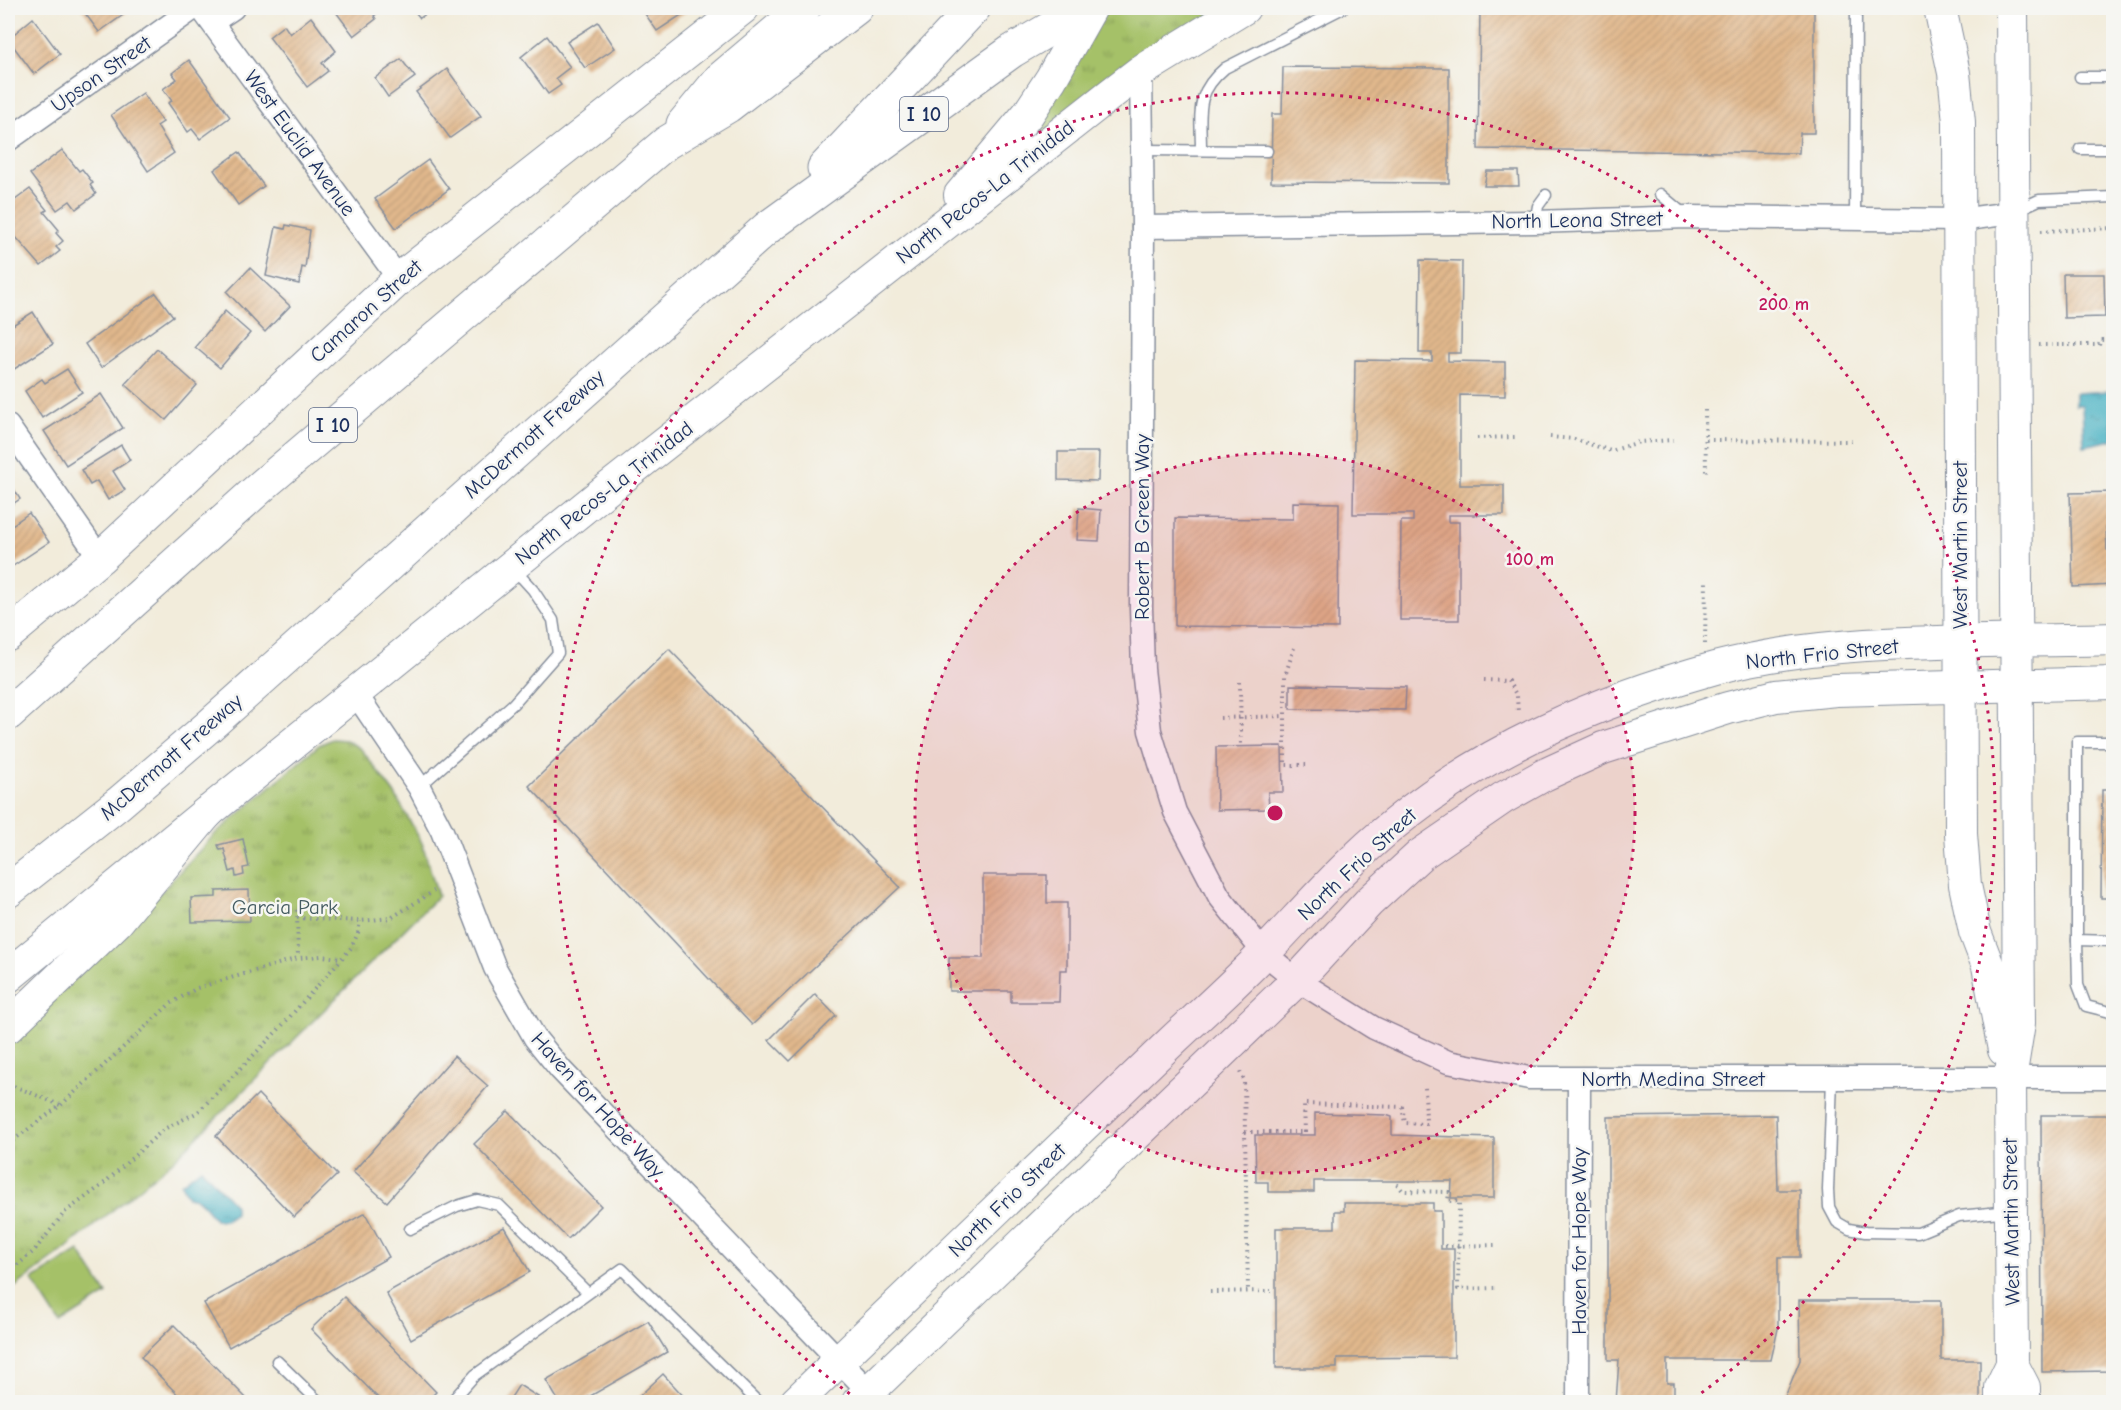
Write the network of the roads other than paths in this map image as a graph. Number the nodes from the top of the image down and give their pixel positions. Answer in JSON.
{"nodes":[{"id":1,"x":195,"y":8,"type":"edge"},
{"id":2,"x":233,"y":8,"type":"edge"},
{"id":3,"x":743,"y":8,"type":"edge"},
{"id":4,"x":804,"y":8,"type":"edge"},
{"id":5,"x":856,"y":8,"type":"edge"},
{"id":6,"x":974,"y":8,"type":"edge"},
{"id":7,"x":1085,"y":8,"type":"edge"},
{"id":8,"x":1091,"y":8,"type":"edge"},
{"id":9,"x":1244,"y":8,"type":"edge"},
{"id":10,"x":1343,"y":8,"type":"edge"},
{"id":11,"x":1856,"y":8,"type":"edge"},
{"id":12,"x":1940,"y":8,"type":"edge"},
{"id":13,"x":2012,"y":8,"type":"edge"},
{"id":14,"x":206,"y":15,"type":"edge"},
{"id":15,"x":1141,"y":71,"type":"junction"},
{"id":16,"x":2114,"y":76,"type":"edge"},
{"id":17,"x":2080,"y":77,"type":"dead end"},
{"id":18,"x":8,"y":140,"type":"edge"},
{"id":19,"x":666,"y":143,"type":"junction"},
{"id":20,"x":2080,"y":149,"type":"dead end"},
{"id":21,"x":2114,"y":149,"type":"edge"},
{"id":22,"x":1142,"y":150,"type":"junction"},
{"id":23,"x":1201,"y":150,"type":"junction"},
{"id":24,"x":1267,"y":151,"type":"dead end"},
{"id":25,"x":1660,"y":194,"type":"dead end"},
{"id":26,"x":1546,"y":195,"type":"dead end"},
{"id":27,"x":2114,"y":197,"type":"edge"},
{"id":28,"x":2011,"y":213,"type":"junction"},
{"id":29,"x":1687,"y":217,"type":"junction"},
{"id":30,"x":1960,"y":220,"type":"junction"},
{"id":31,"x":1855,"y":221,"type":"junction"},
{"id":32,"x":1535,"y":222,"type":"junction"},
{"id":33,"x":1143,"y":227,"type":"junction"},
{"id":34,"x":766,"y":228,"type":"junction"},
{"id":35,"x":897,"y":260,"type":"junction"},
{"id":36,"x":399,"y":279,"type":"junction"},
{"id":37,"x":8,"y":426,"type":"edge"},
{"id":38,"x":100,"y":558,"type":"junction"},
{"id":39,"x":512,"y":566,"type":"junction"},
{"id":40,"x":8,"y":635,"type":"edge"},
{"id":41,"x":2114,"y":639,"type":"edge"},
{"id":42,"x":2016,"y":642,"type":"junction"},
{"id":43,"x":1961,"y":643,"type":"junction"},
{"id":44,"x":2114,"y":683,"type":"edge"},
{"id":45,"x":2016,"y":686,"type":"junction"},
{"id":46,"x":1961,"y":687,"type":"junction"},
{"id":47,"x":356,"y":694,"type":"junction"},
{"id":48,"x":8,"y":714,"type":"edge"},
{"id":49,"x":2114,"y":742,"type":"edge"},
{"id":50,"x":419,"y":787,"type":"junction"},
{"id":51,"x":208,"y":812,"type":"junction"},
{"id":52,"x":8,"y":891,"type":"edge"},
{"id":53,"x":2077,"y":940,"type":"junction"},
{"id":54,"x":2114,"y":941,"type":"edge"},
{"id":55,"x":1264,"y":953,"type":"junction"},
{"id":56,"x":8,"y":976,"type":"edge"},
{"id":57,"x":1297,"y":980,"type":"junction"},
{"id":58,"x":2114,"y":1013,"type":"edge"},
{"id":59,"x":8,"y":1027,"type":"edge"},
{"id":60,"x":2114,"y":1078,"type":"edge"},
{"id":61,"x":1832,"y":1079,"type":"junction"},
{"id":62,"x":2010,"y":1079,"type":"junction"},
{"id":63,"x":1579,"y":1080,"type":"junction"},
{"id":64,"x":2011,"y":1211,"type":"junction"},
{"id":65,"x":410,"y":1229,"type":"dead end"},
{"id":66,"x":587,"y":1292,"type":"junction"},
{"id":67,"x":278,"y":1361,"type":"dead end"},
{"id":68,"x":838,"y":1361,"type":"junction"},
{"id":69,"x":2012,"y":1364,"type":"junction"},
{"id":70,"x":869,"y":1399,"type":"edge"},
{"id":71,"x":319,"y":1402,"type":"edge"},
{"id":72,"x":451,"y":1402,"type":"edge"},
{"id":73,"x":758,"y":1402,"type":"edge"},
{"id":74,"x":796,"y":1402,"type":"edge"},
{"id":75,"x":1578,"y":1402,"type":"edge"},
{"id":76,"x":2001,"y":1402,"type":"edge"},
{"id":77,"x":2024,"y":1402,"type":"edge"}],
"edges":[{"from":1,"to":18,"type":"street","name":"Upson Street"},
{"from":2,"to":14,"type":"street"},
{"from":3,"to":36,"type":"main road","name":"Camaron Street"},
{"from":4,"to":19,"type":"highway"},
{"from":5,"to":19,"type":"highway","number":"I 10"},
{"from":6,"to":34,"type":"highway"},
{"from":7,"to":34,"type":"highway","name":"McDermott Freeway","number":"I 10"},
{"from":8,"to":35,"type":"main road"},
{"from":9,"to":15,"type":"main road","name":"North Pecos-La Trinidad"},
{"from":10,"to":23,"type":"lane"},
{"from":11,"to":31,"type":"lane"},
{"from":12,"to":30,"type":"main road","name":"West Martin Street"},
{"from":13,"to":28,"type":"main road","name":"West Martin Street"},
{"from":14,"to":36,"type":"street","name":"West Euclid Avenue"},
{"from":15,"to":22,"type":"street","name":"Robert B Green Way"},
{"from":15,"to":35,"type":"main road","name":"North Pecos-La Trinidad"},
{"from":16,"to":17,"type":"lane"},
{"from":19,"to":48,"type":"highway","number":"I 10"},
{"from":20,"to":21,"type":"lane"},
{"from":22,"to":23,"type":"lane"},
{"from":22,"to":33,"type":"street","name":"Robert B Green Way"},
{"from":23,"to":24,"type":"lane"},
{"from":25,"to":29,"type":"lane"},
{"from":26,"to":32,"type":"lane"},
{"from":27,"to":28,"type":"lane"},
{"from":28,"to":30,"type":"street","name":"North Leona Street"},
{"from":28,"to":42,"type":"main road","name":"West Martin Street"},
{"from":29,"to":31,"type":"street","name":"North Leona Street"},
{"from":29,"to":32,"type":"street","name":"North Leona Street"},
{"from":30,"to":31,"type":"street","name":"North Leona Street"},
{"from":30,"to":43,"type":"main road","name":"West Martin Street"},
{"from":32,"to":33,"type":"street","name":"North Leona Street"},
{"from":33,"to":55,"type":"street","name":"Robert B Green Way"},
{"from":34,"to":52,"type":"highway","name":"McDermott Freeway","number":"I 10"},
{"from":35,"to":39,"type":"main road","name":"North Pecos-La Trinidad"},
{"from":36,"to":38,"type":"main road","name":"Camaron Street"},
{"from":37,"to":38,"type":"street"},
{"from":38,"to":40,"type":"main road","name":"Camaron Street"},
{"from":39,"to":47,"type":"main road","name":"North Pecos-La Trinidad"},
{"from":39,"to":50,"type":"lane"},
{"from":41,"to":42,"type":"main road","name":"North Frio Street"},
{"from":42,"to":43,"type":"main road","name":"North Frio Street"},
{"from":42,"to":45,"type":"main road","name":"West Martin Street"},
{"from":43,"to":46,"type":"main road","name":"West Martin Street"},
{"from":43,"to":55,"type":"main road","name":"North Frio Street"},
{"from":44,"to":45,"type":"main road","name":"North Frio Street"},
{"from":45,"to":46,"type":"main road","name":"North Frio Street"},
{"from":45,"to":62,"type":"main road","name":"West Martin Street"},
{"from":46,"to":57,"type":"main road","name":"North Frio Street"},
{"from":46,"to":62,"type":"main road","name":"West Martin Street"},
{"from":47,"to":50,"type":"street","name":"Haven for Hope Way"},
{"from":47,"to":51,"type":"main road","name":"North Pecos-La Trinidad"},
{"from":49,"to":53,"type":"lane"},
{"from":50,"to":68,"type":"street","name":"Haven for Hope Way"},
{"from":51,"to":56,"type":"highway"},
{"from":51,"to":59,"type":"main road","name":"North Pecos-La Trinidad"},
{"from":53,"to":54,"type":"lane"},
{"from":53,"to":58,"type":"lane"},
{"from":55,"to":57,"type":"street","name":"North Medina Street"},
{"from":55,"to":68,"type":"main road","name":"North Frio Street"},
{"from":57,"to":63,"type":"street","name":"North Medina Street"},
{"from":57,"to":70,"type":"main road","name":"North Frio Street"},
{"from":60,"to":62,"type":"street","name":"North Medina Street"},
{"from":61,"to":62,"type":"street","name":"North Medina Street"},
{"from":61,"to":63,"type":"street","name":"North Medina Street"},
{"from":61,"to":64,"type":"lane"},
{"from":62,"to":64,"type":"main road","name":"West Martin Street"},
{"from":63,"to":75,"type":"street","name":"Haven for Hope Way"},
{"from":64,"to":69,"type":"main road","name":"West Martin Street"},
{"from":65,"to":66,"type":"lane"},
{"from":66,"to":72,"type":"lane"},
{"from":66,"to":73,"type":"lane"},
{"from":67,"to":71,"type":"lane"},
{"from":68,"to":70,"type":"street","name":"Haven for Hope Way"},
{"from":68,"to":74,"type":"main road","name":"North Frio Street"},
{"from":69,"to":76,"type":"main road","name":"West Martin Street"},
{"from":69,"to":77,"type":"main road","name":"West Martin Street"}]}
